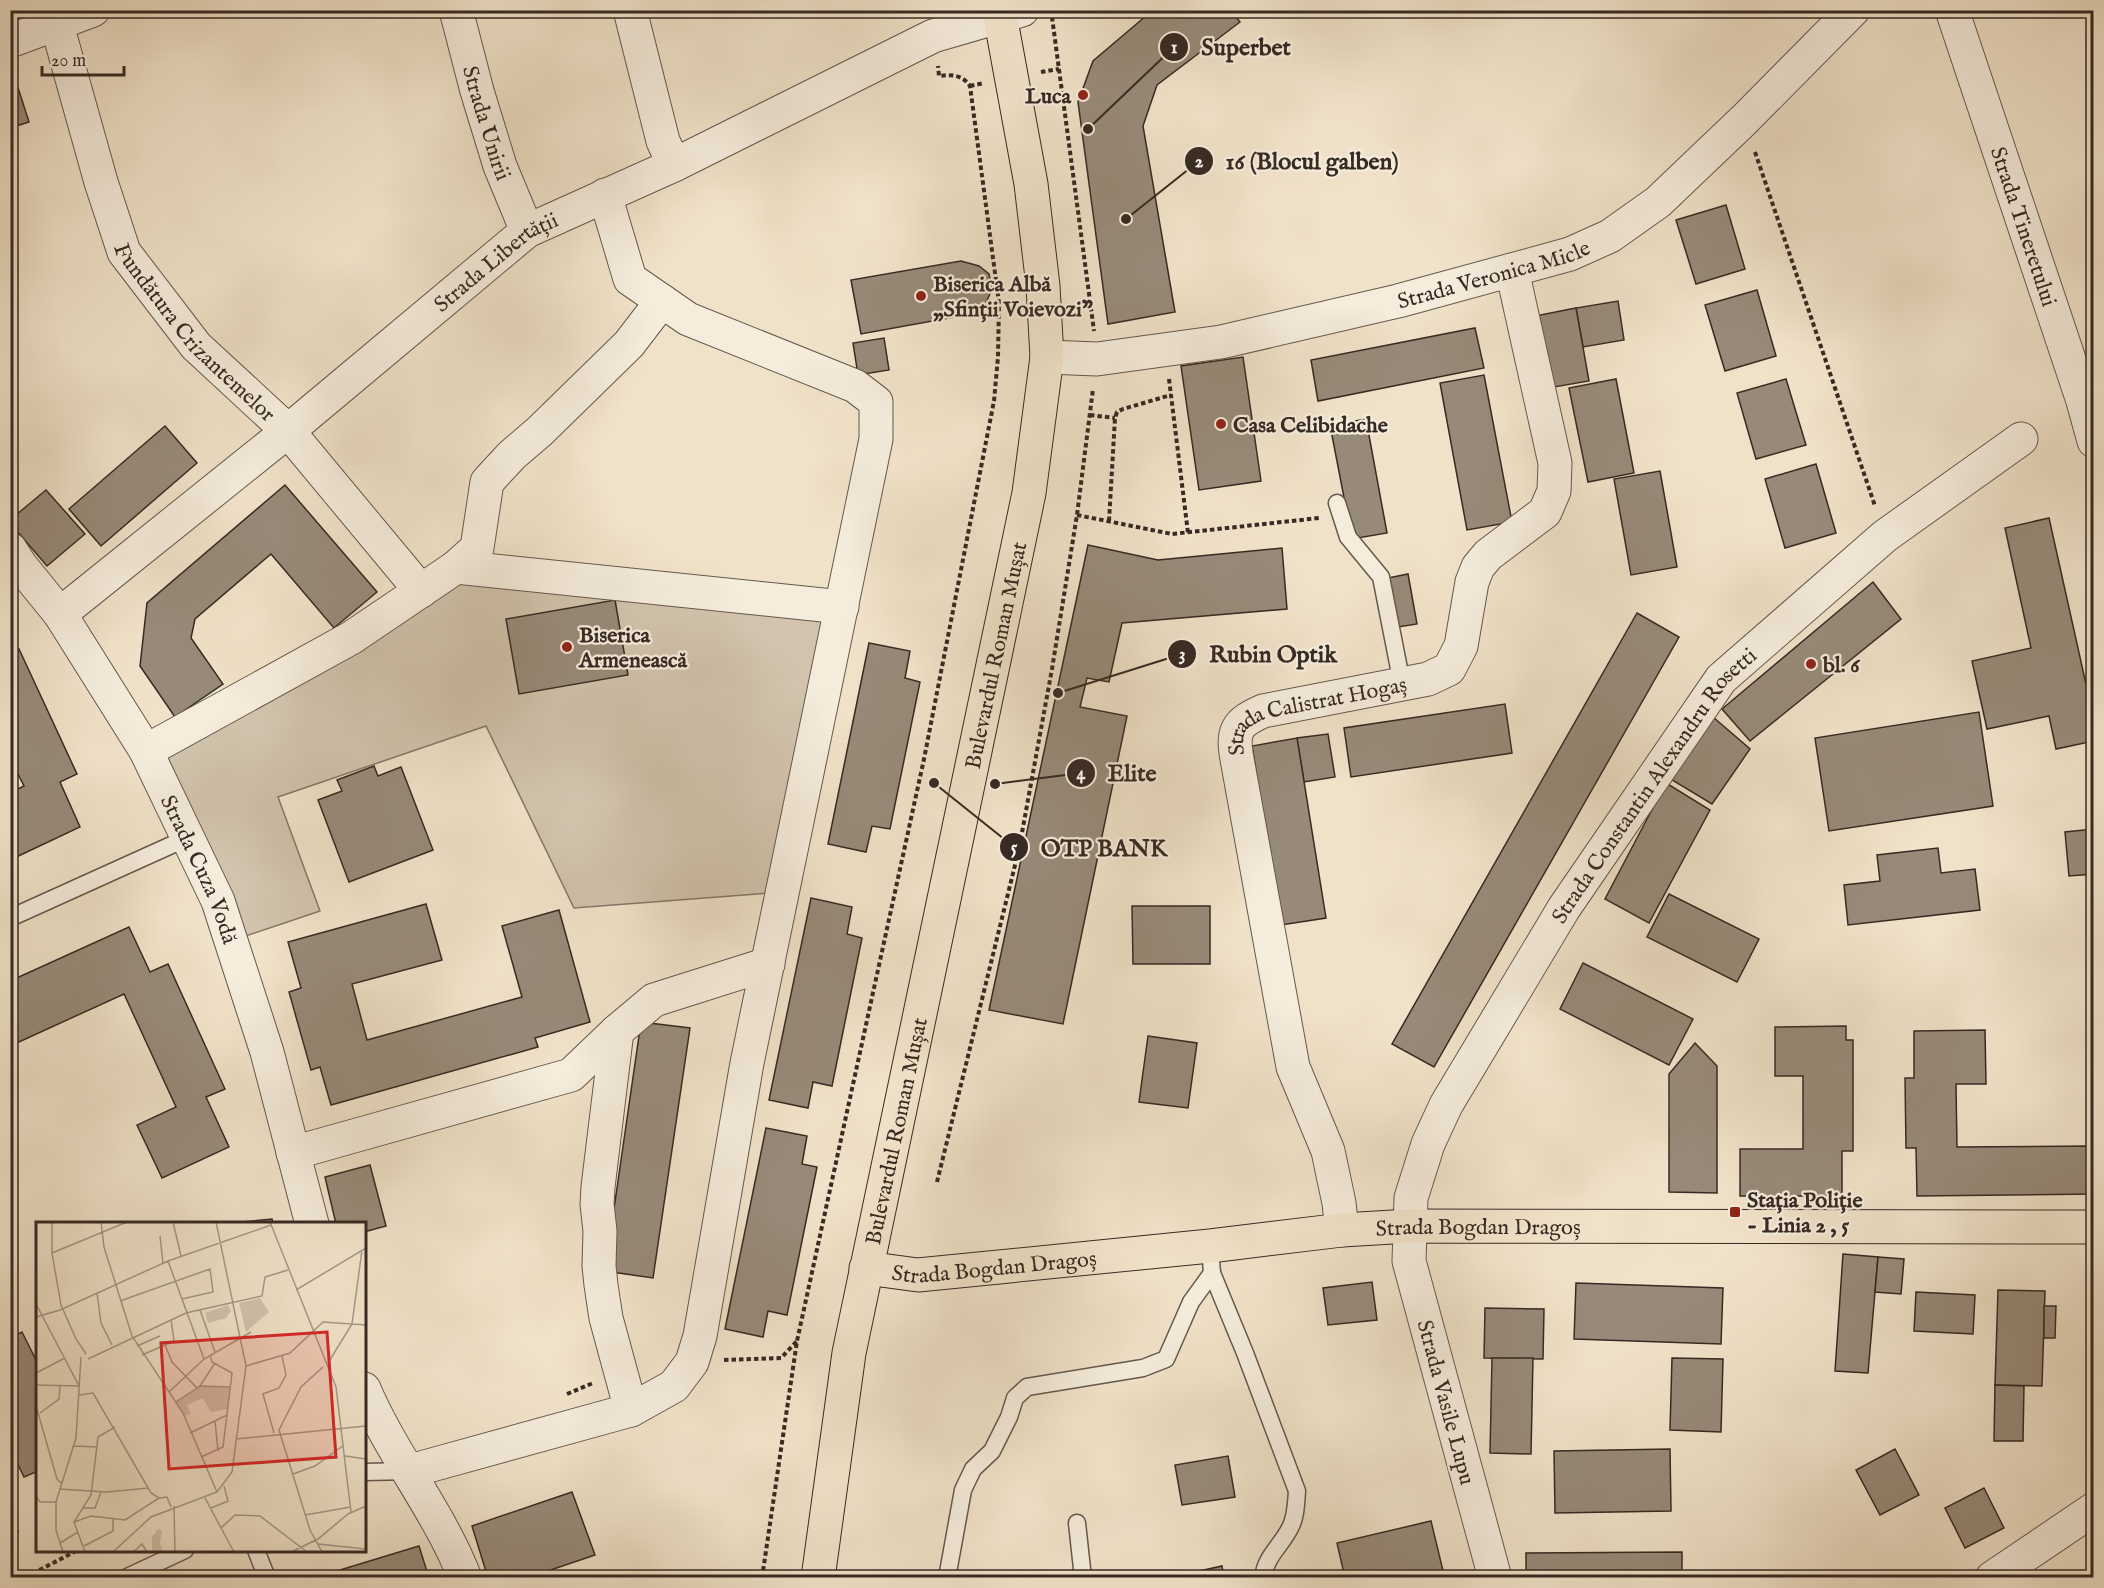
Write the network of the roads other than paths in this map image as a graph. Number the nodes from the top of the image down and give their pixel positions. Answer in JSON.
{"nodes":[{"id":1,"x":93,"y":10,"type":"edge"},
{"id":2,"x":456,"y":10,"type":"edge"},
{"id":3,"x":630,"y":10,"type":"edge"},
{"id":4,"x":1853,"y":10,"type":"edge"},
{"id":5,"x":1952,"y":10,"type":"edge"},
{"id":6,"x":1007,"y":13,"type":"edge"},
{"id":7,"x":57,"y":25,"type":"junction"},
{"id":8,"x":10,"y":41,"type":"edge"},
{"id":9,"x":674,"y":165,"type":"junction"},
{"id":10,"x":605,"y":195,"type":"junction"},
{"id":11,"x":527,"y":231,"type":"junction"},
{"id":12,"x":1512,"y":270,"type":"junction"},
{"id":13,"x":662,"y":301,"type":"junction"},
{"id":14,"x":1047,"y":357,"type":"junction"},
{"id":15,"x":2088,"y":394,"type":"edge"},
{"id":16,"x":288,"y":431,"type":"junction"},
{"id":17,"x":2021,"y":438,"type":"dead end"},
{"id":18,"x":2094,"y":441,"type":"edge"},
{"id":19,"x":1339,"y":509,"type":"road end"},
{"id":20,"x":10,"y":549,"type":"edge"},
{"id":21,"x":456,"y":567,"type":"junction"},
{"id":22,"x":421,"y":591,"type":"junction"},
{"id":23,"x":842,"y":607,"type":"junction"},
{"id":24,"x":60,"y":614,"type":"junction"},
{"id":25,"x":1402,"y":684,"type":"junction"},
{"id":26,"x":146,"y":751,"type":"junction"},
{"id":27,"x":187,"y":838,"type":"junction"},
{"id":28,"x":10,"y":918,"type":"edge"},
{"id":29,"x":768,"y":964,"type":"junction"},
{"id":30,"x":617,"y":1031,"type":"junction"},
{"id":31,"x":293,"y":1154,"type":"junction"},
{"id":32,"x":311,"y":1222,"type":"edge"},
{"id":33,"x":1410,"y":1226,"type":"junction"},
{"id":34,"x":2094,"y":1227,"type":"edge"},
{"id":35,"x":1342,"y":1230,"type":"junction"},
{"id":36,"x":1211,"y":1259,"type":"junction"},
{"id":37,"x":866,"y":1268,"type":"junction"},
{"id":38,"x":366,"y":1394,"type":"edge"},
{"id":39,"x":631,"y":1410,"type":"junction"},
{"id":40,"x":410,"y":1471,"type":"junction"},
{"id":41,"x":366,"y":1472,"type":"edge"},
{"id":42,"x":2094,"y":1509,"type":"edge"},
{"id":43,"x":1077,"y":1523,"type":"dead end"},
{"id":44,"x":183,"y":1552,"type":"edge"},
{"id":45,"x":256,"y":1552,"type":"edge"},
{"id":46,"x":125,"y":1578,"type":"edge"},
{"id":47,"x":267,"y":1578,"type":"edge"},
{"id":48,"x":465,"y":1578,"type":"edge"},
{"id":49,"x":818,"y":1578,"type":"edge"},
{"id":50,"x":947,"y":1578,"type":"edge"},
{"id":51,"x":1083,"y":1578,"type":"edge"},
{"id":52,"x":1263,"y":1578,"type":"edge"},
{"id":53,"x":1495,"y":1578,"type":"edge"},
{"id":54,"x":1992,"y":1578,"type":"edge"}],
"edges":[{"from":1,"to":7,"type":"street"},
{"from":2,"to":11,"type":"street","name":"Strada Unirii"},
{"from":3,"to":9,"type":"street"},
{"from":4,"to":12,"type":"street","name":"Strada Veronica Micle"},
{"from":5,"to":15,"type":"street","name":"Strada Tineretului"},
{"from":6,"to":9,"type":"street","name":"Strada Libertății"},
{"from":6,"to":14,"type":"main road","name":"Bulevardul Roman Mușat"},
{"from":7,"to":8,"type":"street"},
{"from":7,"to":16,"type":"street","name":"Fundătura Crizantemelor"},
{"from":9,"to":10,"type":"street","name":"Strada Libertății"},
{"from":10,"to":11,"type":"street","name":"Strada Libertății"},
{"from":10,"to":13,"type":"street"},
{"from":11,"to":16,"type":"street","name":"Strada Libertății"},
{"from":12,"to":14,"type":"street","name":"Strada Veronica Micle"},
{"from":12,"to":25,"type":"street","name":"Strada Calistrat Hogaș"},
{"from":13,"to":21,"type":"street"},
{"from":13,"to":23,"type":"street"},
{"from":14,"to":37,"type":"main road","name":"Bulevardul Roman Mușat"},
{"from":15,"to":18,"type":"street","name":"Strada Tineretului"},
{"from":16,"to":22,"type":"street","name":"Fundătura Crizantemelor"},
{"from":16,"to":24,"type":"street","name":"Strada Libertății"},
{"from":17,"to":33,"type":"street","name":"Strada Constantin Alexandru Rosetti"},
{"from":19,"to":25,"type":"lane"},
{"from":20,"to":24,"type":"street","name":"Strada Cuza Vodă"},
{"from":21,"to":22,"type":"street"},
{"from":21,"to":23,"type":"street"},
{"from":22,"to":26,"type":"street"},
{"from":23,"to":29,"type":"street"},
{"from":24,"to":26,"type":"street","name":"Strada Cuza Vodă"},
{"from":25,"to":35,"type":"street","name":"Strada Calistrat Hogaș"},
{"from":26,"to":27,"type":"street","name":"Strada Cuza Vodă"},
{"from":27,"to":28,"type":"lane"},
{"from":27,"to":31,"type":"street","name":"Strada Cuza Vodă"},
{"from":29,"to":30,"type":"street"},
{"from":29,"to":39,"type":"street"},
{"from":30,"to":31,"type":"street"},
{"from":30,"to":39,"type":"street"},
{"from":31,"to":32,"type":"street","name":"Strada Cuza Vodă"},
{"from":33,"to":34,"type":"main road","name":"Strada Bogdan Dragoș"},
{"from":33,"to":35,"type":"main road","name":"Strada Bogdan Dragoș"},
{"from":33,"to":53,"type":"street","name":"Strada Vasile Lupu"},
{"from":35,"to":36,"type":"main road","name":"Strada Bogdan Dragoș"},
{"from":36,"to":37,"type":"main road","name":"Strada Bogdan Dragoș"},
{"from":36,"to":50,"type":"lane"},
{"from":36,"to":52,"type":"lane"},
{"from":37,"to":49,"type":"main road","name":"Bulevardul Roman Mușat"},
{"from":38,"to":40,"type":"street"},
{"from":39,"to":40,"type":"street"},
{"from":40,"to":41,"type":"lane"},
{"from":40,"to":48,"type":"street"},
{"from":42,"to":54,"type":"street"},
{"from":43,"to":51,"type":"lane"},
{"from":44,"to":46,"type":"lane"},
{"from":45,"to":47,"type":"lane"}]}
